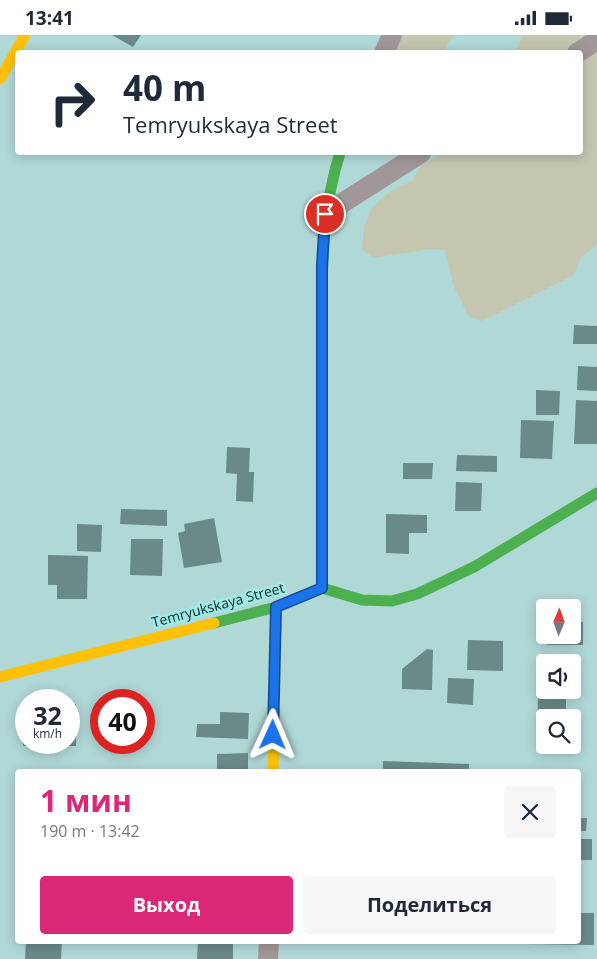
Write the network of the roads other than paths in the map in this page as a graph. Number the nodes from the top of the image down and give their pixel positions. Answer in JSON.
{"nodes":[{"id":1,"x":25,"y":35,"type":"edge"},
{"id":2,"x":392,"y":35,"type":"edge"},
{"id":3,"x":597,"y":40,"type":"edge"},
{"id":4,"x":16,"y":50,"type":"edge"},
{"id":5,"x":385,"y":50,"type":"edge"},
{"id":6,"x":582,"y":50,"type":"edge"},
{"id":7,"x":15,"y":53,"type":"edge"},
{"id":8,"x":0,"y":79,"type":"edge"},
{"id":9,"x":339,"y":155,"type":"edge"},
{"id":10,"x":418,"y":155,"type":"edge"},
{"id":11,"x":325,"y":214,"type":"junction"},
{"id":12,"x":597,"y":493,"type":"edge"},
{"id":13,"x":322,"y":588,"type":"junction"},
{"id":14,"x":276,"y":607,"type":"junction"},
{"id":15,"x":0,"y":677,"type":"edge"},
{"id":16,"x":273,"y":769,"type":"edge"},
{"id":17,"x":269,"y":944,"type":"edge"},
{"id":18,"x":268,"y":959,"type":"edge"}],
"edges":[{"from":1,"to":4,"type":"street"},
{"from":2,"to":5,"type":"street"},
{"from":3,"to":6,"type":"street"},
{"from":7,"to":8,"type":"street"},
{"from":9,"to":11,"type":"street"},
{"from":10,"to":11,"type":"street"},
{"from":11,"to":13,"type":"street"},
{"from":12,"to":13,"type":"street"},
{"from":13,"to":14,"type":"street","name":"Temryukskaya Street"},
{"from":14,"to":15,"type":"street","name":"Temryukskaya Street"},
{"from":14,"to":16,"type":"street"},
{"from":17,"to":18,"type":"street"}]}
